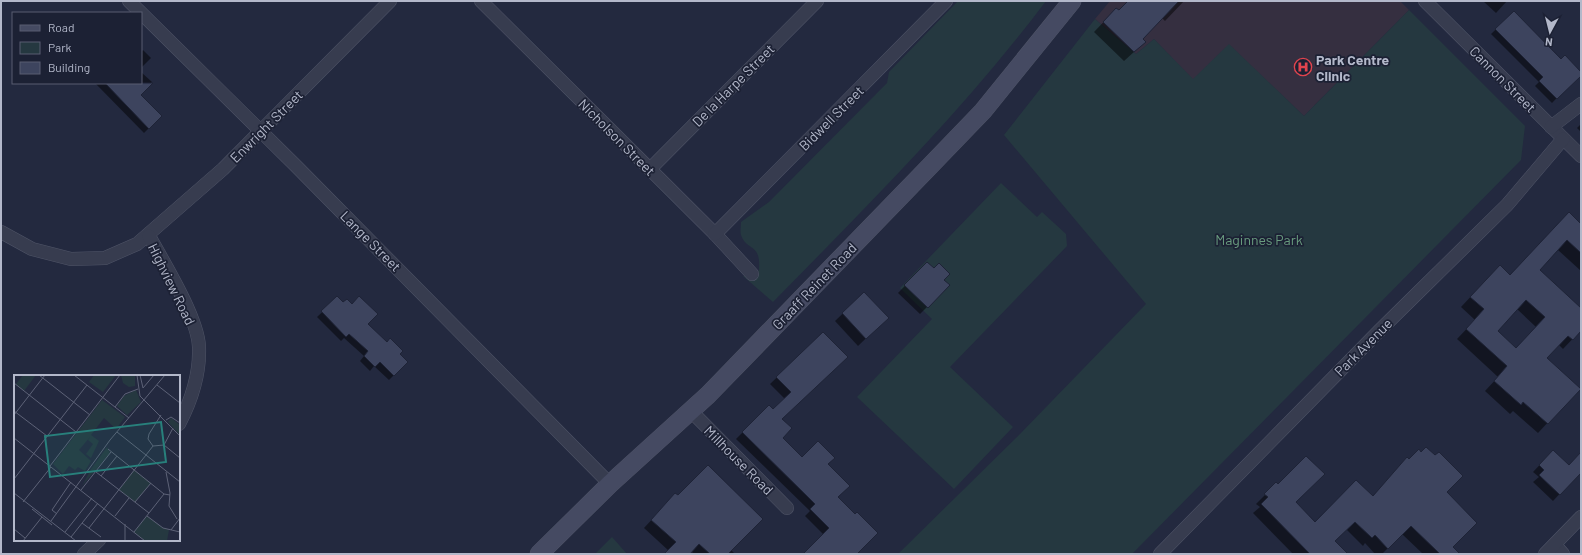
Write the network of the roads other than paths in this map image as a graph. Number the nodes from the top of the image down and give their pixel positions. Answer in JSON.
{"nodes":[{"id":1,"x":129,"y":1,"type":"edge"},
{"id":2,"x":390,"y":1,"type":"edge"},
{"id":3,"x":481,"y":1,"type":"edge"},
{"id":4,"x":817,"y":1,"type":"edge"},
{"id":5,"x":946,"y":1,"type":"edge"},
{"id":6,"x":1072,"y":1,"type":"edge"},
{"id":7,"x":1425,"y":1,"type":"edge"},
{"id":8,"x":140,"y":12,"type":"edge"},
{"id":9,"x":142,"y":14,"type":"edge"},
{"id":10,"x":1581,"y":104,"type":"edge"},
{"id":11,"x":1551,"y":127,"type":"junction"},
{"id":12,"x":260,"y":132,"type":"junction"},
{"id":13,"x":1563,"y":139,"type":"junction"},
{"id":14,"x":1581,"y":156,"type":"edge"},
{"id":15,"x":650,"y":169,"type":"junction"},
{"id":16,"x":1,"y":233,"type":"edge"},
{"id":17,"x":715,"y":234,"type":"junction"},
{"id":18,"x":149,"y":236,"type":"junction"},
{"id":19,"x":752,"y":274,"type":"dead end"},
{"id":20,"x":691,"y":411,"type":"junction"},
{"id":21,"x":180,"y":422,"type":"edge"},
{"id":22,"x":610,"y":484,"type":"junction"},
{"id":23,"x":787,"y":508,"type":"dead end"},
{"id":24,"x":1581,"y":517,"type":"edge"},
{"id":25,"x":97,"y":541,"type":"edge"},
{"id":26,"x":1554,"y":551,"type":"edge"},
{"id":27,"x":84,"y":554,"type":"edge"},
{"id":28,"x":539,"y":554,"type":"edge"},
{"id":29,"x":1160,"y":554,"type":"edge"}],
"edges":[{"from":1,"to":8,"type":"street","name":"Lange Street"},
{"from":2,"to":12,"type":"street","name":"Enwright Street"},
{"from":3,"to":15,"type":"street","name":"Nicholson Street"},
{"from":4,"to":15,"type":"street","name":"De la Harpe Street"},
{"from":5,"to":17,"type":"street","name":"Bidwell Street"},
{"from":6,"to":20,"type":"main road","name":"Graaff Reinet Road"},
{"from":7,"to":11,"type":"street","name":"Cannon Street"},
{"from":9,"to":12,"type":"street","name":"Lange Street"},
{"from":10,"to":11,"type":"street"},
{"from":11,"to":13,"type":"street","name":"Cannon Street"},
{"from":12,"to":18,"type":"street","name":"Enwright Street"},
{"from":12,"to":22,"type":"street","name":"Lange Street"},
{"from":13,"to":14,"type":"street","name":"Cannon Street"},
{"from":13,"to":29,"type":"street","name":"Park Avenue"},
{"from":15,"to":17,"type":"street","name":"Nicholson Street"},
{"from":16,"to":18,"type":"street","name":"Enwright Street"},
{"from":17,"to":19,"type":"street","name":"Nicholson Street"},
{"from":18,"to":21,"type":"street","name":"Highview Road"},
{"from":20,"to":22,"type":"main road","name":"Graaff Reinet Road"},
{"from":20,"to":23,"type":"street","name":"Millhouse Road"},
{"from":22,"to":28,"type":"main road","name":"Graaff Reinet Road"},
{"from":24,"to":26,"type":"street"},
{"from":25,"to":27,"type":"street"}]}
